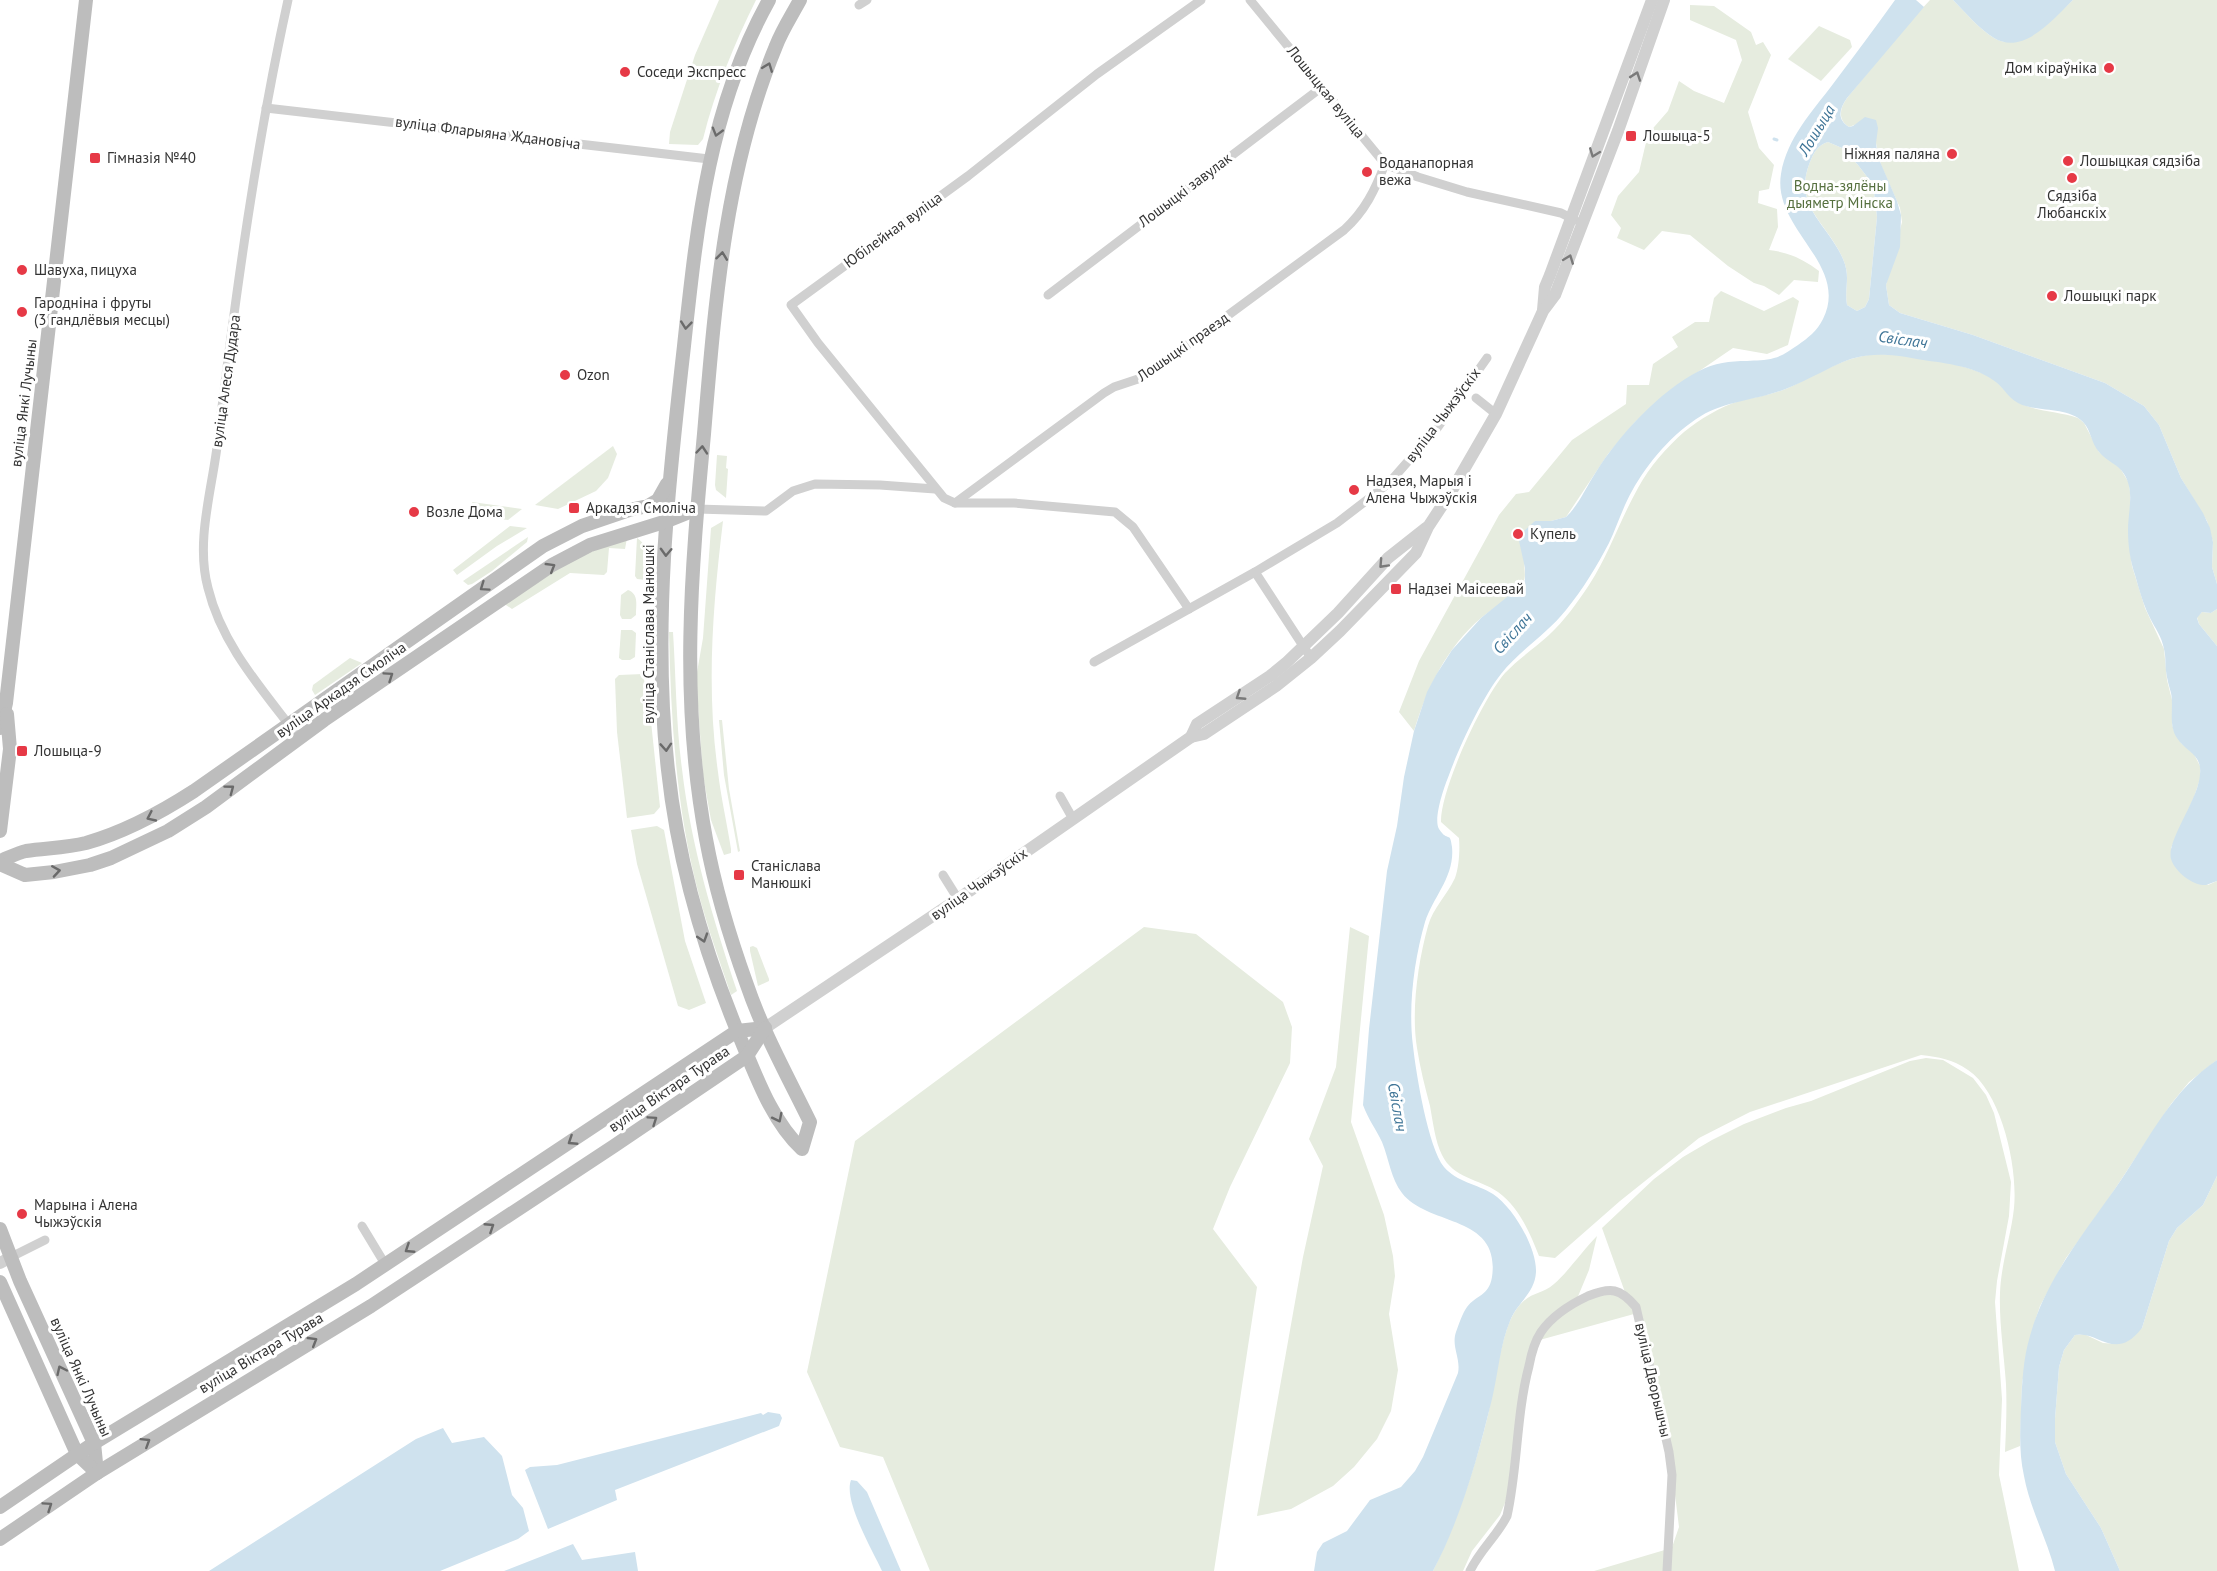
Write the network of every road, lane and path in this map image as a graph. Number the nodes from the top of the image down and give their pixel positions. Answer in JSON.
{"nodes":[{"id":1,"x":86,"y":0,"type":"edge"},
{"id":2,"x":288,"y":0,"type":"edge"},
{"id":3,"x":768,"y":0,"type":"edge"},
{"id":4,"x":800,"y":0,"type":"edge"},
{"id":5,"x":1201,"y":0,"type":"edge"},
{"id":6,"x":1250,"y":0,"type":"edge"},
{"id":7,"x":1652,"y":0,"type":"edge"},
{"id":8,"x":1664,"y":0,"type":"edge"},
{"id":9,"x":1322,"y":87,"type":"junction"},
{"id":10,"x":266,"y":108,"type":"junction"},
{"id":11,"x":709,"y":159,"type":"junction"},
{"id":12,"x":1385,"y":164,"type":"junction"},
{"id":13,"x":1570,"y":218,"type":"junction"},
{"id":14,"x":1582,"y":224,"type":"junction"},
{"id":15,"x":1048,"y":295,"type":"dead end"},
{"id":16,"x":1543,"y":311,"type":"junction"},
{"id":17,"x":1486,"y":358,"type":"dead end"},
{"id":18,"x":1476,"y":398,"type":"dead end"},
{"id":19,"x":1496,"y":414,"type":"junction"},
{"id":20,"x":669,"y":473,"type":"junction"},
{"id":21,"x":935,"y":489,"type":"junction"},
{"id":22,"x":955,"y":503,"type":"junction"},
{"id":23,"x":697,"y":508,"type":"junction"},
{"id":24,"x":667,"y":521,"type":"junction"},
{"id":25,"x":1255,"y":572,"type":"junction"},
{"id":26,"x":1189,"y":609,"type":"junction"},
{"id":27,"x":1307,"y":653,"type":"junction"},
{"id":28,"x":1095,"y":662,"type":"dead end"},
{"id":29,"x":6,"y":703,"type":"junction"},
{"id":30,"x":288,"y":724,"type":"junction"},
{"id":31,"x":0,"y":728,"type":"edge"},
{"id":32,"x":299,"y":738,"type":"junction"},
{"id":33,"x":1060,"y":796,"type":"dead end"},
{"id":34,"x":1073,"y":819,"type":"junction"},
{"id":35,"x":0,"y":831,"type":"edge"},
{"id":36,"x":0,"y":862,"type":"edge"},
{"id":37,"x":944,"y":875,"type":"dead end"},
{"id":38,"x":958,"y":899,"type":"junction"},
{"id":39,"x":765,"y":1028,"type":"junction"},
{"id":40,"x":737,"y":1031,"type":"junction"},
{"id":41,"x":747,"y":1056,"type":"junction"},
{"id":42,"x":362,"y":1226,"type":"dead end"},
{"id":43,"x":0,"y":1229,"type":"edge"},
{"id":44,"x":45,"y":1240,"type":"dead end"},
{"id":45,"x":5,"y":1260,"type":"edge"},
{"id":46,"x":385,"y":1264,"type":"junction"},
{"id":47,"x":0,"y":1282,"type":"edge"},
{"id":48,"x":94,"y":1443,"type":"junction"},
{"id":49,"x":77,"y":1454,"type":"junction"},
{"id":50,"x":97,"y":1473,"type":"junction"},
{"id":51,"x":0,"y":1507,"type":"edge"},
{"id":52,"x":0,"y":1539,"type":"edge"},
{"id":53,"x":1470,"y":1571,"type":"edge"},
{"id":54,"x":1667,"y":1571,"type":"edge"}],
"edges":[{"from":1,"to":29,"type":"main road","name":"вуліца Янкі Лучыны"},
{"from":2,"to":10,"type":"street","name":"вуліца Алеся Дудара"},
{"from":3,"to":11,"type":"main road","name":"вуліца Станіслава Манюшкі","one_way":true},
{"from":23,"to":4,"type":"main road","name":"вуліца Станіслава Манюшкі","one_way":true},
{"from":5,"to":21,"type":"street","name":"Юбілейная вуліца"},
{"from":6,"to":9,"type":"street","name":"Лошыцкая вуліца"},
{"from":7,"to":13,"type":"street","name":"вуліца Чыжэўскіх","one_way":true},
{"from":14,"to":8,"type":"street","name":"вуліца Чыжэўскіх","one_way":true},
{"from":9,"to":12,"type":"street","name":"Лошыцкая вуліца"},
{"from":9,"to":15,"type":"street","name":"Лошыцкі завулак"},
{"from":10,"to":11,"type":"street","name":"вуліца Фларыяна Ждановіча"},
{"from":10,"to":30,"type":"street","name":"вуліца Алеся Дудара"},
{"from":11,"to":20,"type":"main road","name":"вуліца Станіслава Манюшкі","one_way":true},
{"from":12,"to":13,"type":"street","name":"Лошыцкая вуліца"},
{"from":12,"to":22,"type":"street","name":"Лошыцкі праезд"},
{"from":13,"to":14,"type":"street","name":"Лошыцкая вуліца"},
{"from":13,"to":16,"type":"street","name":"вуліца Чыжэўскіх"},
{"from":16,"to":14,"type":"street","name":"вуліца Чыжэўскіх","one_way":true},
{"from":16,"to":19,"type":"street","name":"вуліца Чыжэўскіх"},
{"from":17,"to":25,"type":"street","name":"вуліца Чыжэўскіх"},
{"from":18,"to":19,"type":"street"},
{"from":19,"to":27,"type":"street","name":"вуліца Чыжэўскіх"},
{"from":20,"to":24,"type":"main road","name":"вуліца Станіслава Манюшкі"},
{"from":20,"to":30,"type":"main road","name":"вуліца Аркадзя Смоліча","one_way":true},
{"from":21,"to":22,"type":"street","name":"Юбілейная вуліца"},
{"from":21,"to":23,"type":"street"},
{"from":22,"to":26,"type":"street"},
{"from":23,"to":24,"type":"main road","name":"вуліца Аркадзя Смоліча"},
{"from":23,"to":39,"type":"main road","name":"вуліца Станіслава Манюшкі"},
{"from":32,"to":24,"type":"main road","name":"вуліца Аркадзя Смоліча","one_way":true},
{"from":24,"to":40,"type":"main road","name":"вуліца Станіслава Манюшкі","one_way":true},
{"from":25,"to":26,"type":"street","name":"вуліца Чыжэўскіх"},
{"from":25,"to":27,"type":"street"},
{"from":26,"to":28,"type":"street","name":"вуліца Чыжэўскіх"},
{"from":27,"to":34,"type":"street","name":"вуліца Чыжэўскіх"},
{"from":29,"to":31,"type":"main road","name":"вуліца Янкі Лучыны"},
{"from":29,"to":35,"type":"main road","name":"вуліца Янкі Лучыны"},
{"from":30,"to":32,"type":"street","name":"вуліца Алеся Дудара"},
{"from":30,"to":36,"type":"main road","name":"вуліца Аркадзя Смоліча","one_way":true},
{"from":36,"to":32,"type":"main road","name":"вуліца Аркадзя Смоліча","one_way":true},
{"from":33,"to":34,"type":"street"},
{"from":34,"to":38,"type":"street","name":"вуліца Чыжэўскіх"},
{"from":37,"to":38,"type":"street"},
{"from":38,"to":39,"type":"street","name":"вуліца Чыжэўскіх"},
{"from":39,"to":40,"type":"main road","name":"вуліца Віктара Турава"},
{"from":39,"to":41,"type":"main road","name":"вуліца Віктара Турава"},
{"from":41,"to":39,"type":"main road","name":"вуліца Станіслава Манюшкі","one_way":true},
{"from":40,"to":41,"type":"main road","name":"вуліца Станіслава Манюшкі"},
{"from":40,"to":46,"type":"main road","name":"вуліца Віктара Турава","one_way":true},
{"from":50,"to":41,"type":"main road","name":"вуліца Віктара Турава","one_way":true},
{"from":42,"to":46,"type":"street"},
{"from":43,"to":45,"type":"main road","name":"вуліца Янкі Лучыны"},
{"from":44,"to":45,"type":"street"},
{"from":48,"to":45,"type":"main road","name":"вуліца Янкі Лучыны","one_way":true},
{"from":46,"to":48,"type":"main road","name":"вуліца Віктара Турава"},
{"from":47,"to":49,"type":"main road"},
{"from":48,"to":49,"type":"main road","name":"вуліца Віктара Турава"},
{"from":48,"to":50,"type":"main road","name":"вуліца Янкі Лучыны"},
{"from":49,"to":50,"type":"main road"},
{"from":49,"to":51,"type":"main road","name":"вуліца Віктара Турава"},
{"from":52,"to":50,"type":"main road","name":"вуліца Віктара Турава","one_way":true},
{"from":53,"to":54,"type":"street","name":"вуліца Дворышчы"}]}
